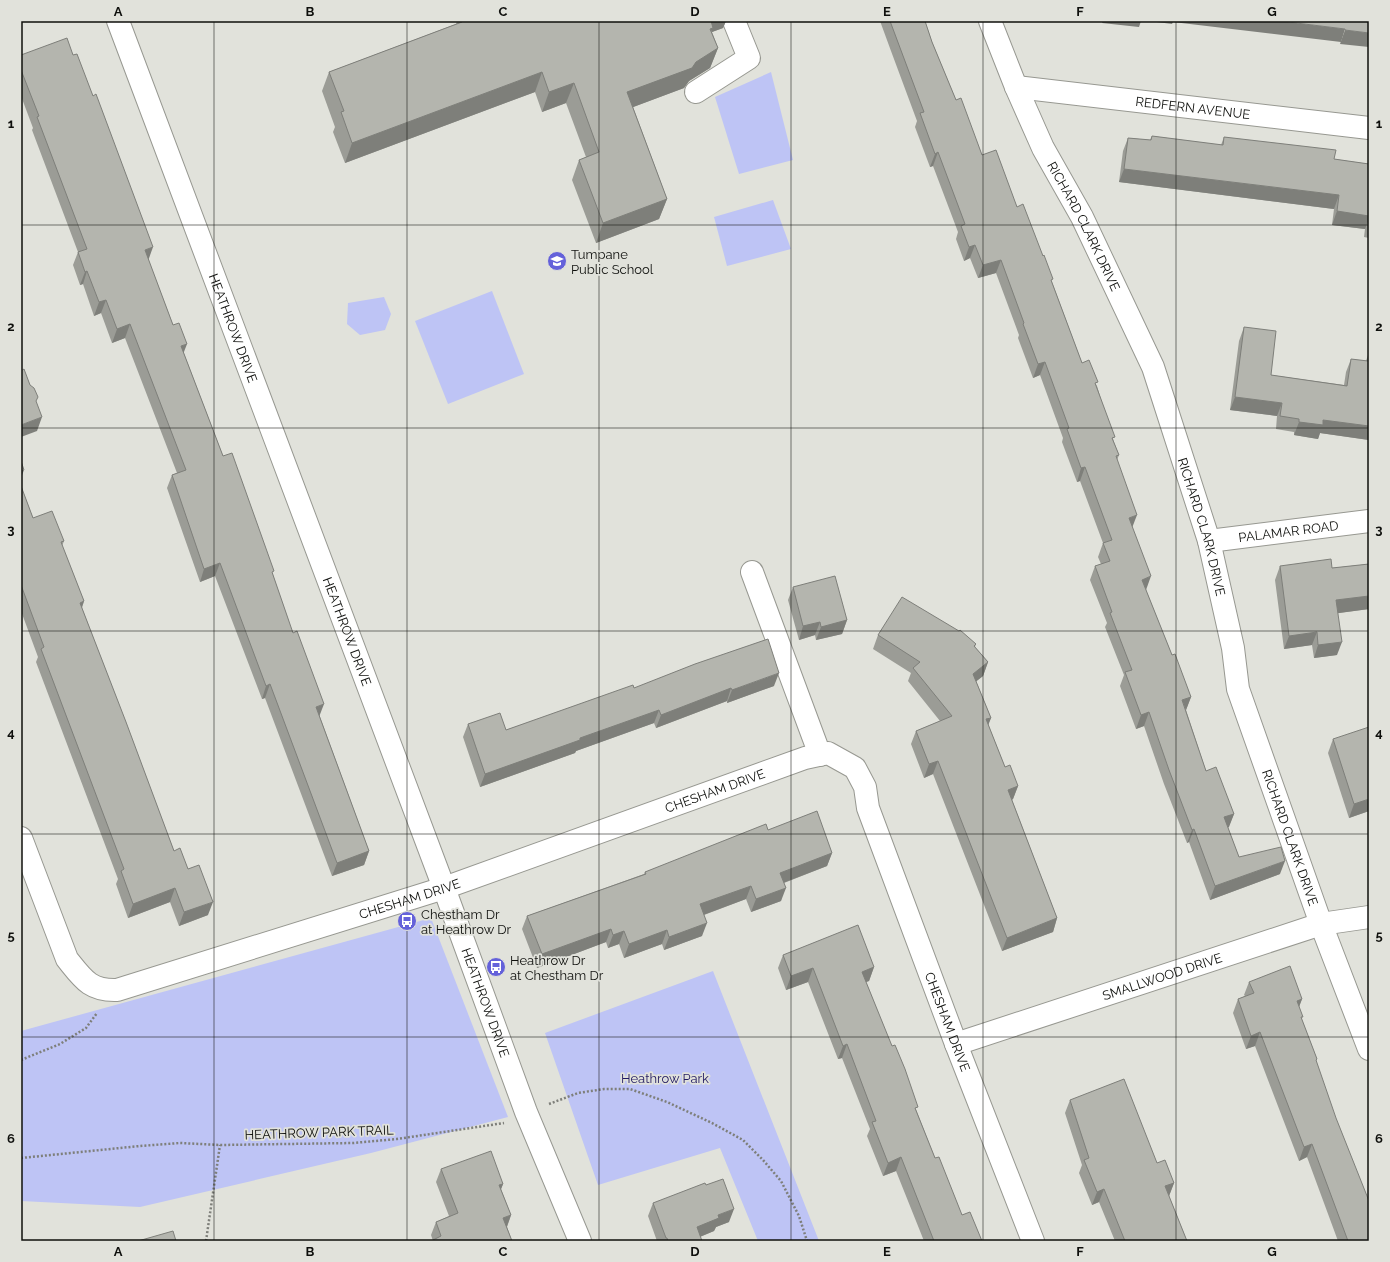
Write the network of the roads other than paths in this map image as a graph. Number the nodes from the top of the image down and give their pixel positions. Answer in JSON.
{"nodes":[{"id":1,"x":118,"y":21,"type":"edge"},
{"id":2,"x":734,"y":21,"type":"edge"},
{"id":3,"x":990,"y":21,"type":"edge"},
{"id":4,"x":1016,"y":87,"type":"junction"},
{"id":5,"x":696,"y":92,"type":"dead end"},
{"id":6,"x":1369,"y":128,"type":"edge"},
{"id":7,"x":1369,"y":521,"type":"edge"},
{"id":8,"x":1209,"y":542,"type":"junction"},
{"id":9,"x":752,"y":572,"type":"dead end"},
{"id":10,"x":820,"y":755,"type":"junction"},
{"id":11,"x":21,"y":838,"type":"edge"},
{"id":12,"x":444,"y":888,"type":"junction"},
{"id":13,"x":1369,"y":917,"type":"edge"},
{"id":14,"x":1321,"y":924,"type":"junction"},
{"id":15,"x":956,"y":1044,"type":"junction"},
{"id":16,"x":1369,"y":1049,"type":"edge"},
{"id":17,"x":580,"y":1241,"type":"edge"},
{"id":18,"x":1034,"y":1241,"type":"edge"}],
"edges":[{"from":1,"to":12,"type":"street","name":"HEATHROW DRIVE"},
{"from":2,"to":5,"type":"street"},
{"from":3,"to":4,"type":"street","name":"RICHARD CLARK DRIVE"},
{"from":4,"to":6,"type":"street","name":"REDFERN AVENUE"},
{"from":4,"to":8,"type":"street","name":"RICHARD CLARK DRIVE"},
{"from":7,"to":8,"type":"street","name":"PALAMAR ROAD"},
{"from":8,"to":14,"type":"street","name":"RICHARD CLARK DRIVE"},
{"from":9,"to":10,"type":"street"},
{"from":10,"to":12,"type":"street","name":"CHESHAM DRIVE"},
{"from":10,"to":15,"type":"street","name":"CHESHAM DRIVE"},
{"from":11,"to":12,"type":"street","name":"CHESHAM DRIVE"},
{"from":12,"to":17,"type":"street","name":"HEATHROW DRIVE"},
{"from":13,"to":14,"type":"street","name":"SMALLWOOD DRIVE"},
{"from":14,"to":15,"type":"street","name":"SMALLWOOD DRIVE"},
{"from":14,"to":16,"type":"street","name":"RICHARD CLARK DRIVE"},
{"from":15,"to":18,"type":"street","name":"CHESHAM DRIVE"}]}
